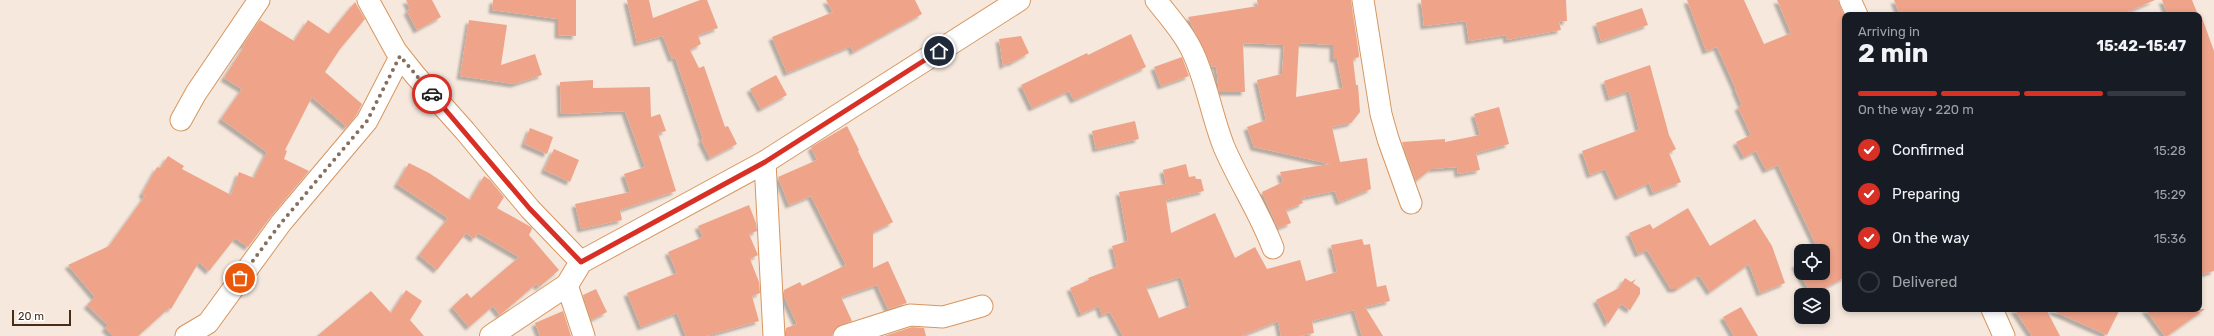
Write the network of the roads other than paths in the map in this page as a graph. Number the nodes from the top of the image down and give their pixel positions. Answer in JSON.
{"nodes":[{"id":1,"x":259,"y":0,"type":"edge"},
{"id":2,"x":368,"y":0,"type":"edge"},
{"id":3,"x":1019,"y":0,"type":"edge"},
{"id":4,"x":1156,"y":0,"type":"edge"},
{"id":5,"x":1362,"y":0,"type":"edge"},
{"id":6,"x":1850,"y":0,"type":"edge"},
{"id":7,"x":1856,"y":12,"type":"edge"},
{"id":8,"x":400,"y":56,"type":"junction"},
{"id":9,"x":181,"y":120,"type":"dead end"},
{"id":10,"x":765,"y":162,"type":"junction"},
{"id":11,"x":1411,"y":203,"type":"dead end"},
{"id":12,"x":1273,"y":248,"type":"dead end"},
{"id":13,"x":581,"y":262,"type":"junction"},
{"id":14,"x":567,"y":285,"type":"junction"},
{"id":15,"x":982,"y":306,"type":"dead end"},
{"id":16,"x":1993,"y":312,"type":"edge"},
{"id":17,"x":186,"y":336,"type":"edge"},
{"id":18,"x":491,"y":336,"type":"edge"},
{"id":19,"x":584,"y":336,"type":"edge"},
{"id":20,"x":774,"y":336,"type":"edge"},
{"id":21,"x":844,"y":336,"type":"edge"},
{"id":22,"x":2004,"y":336,"type":"edge"}],
"edges":[{"from":1,"to":9,"type":"street"},
{"from":2,"to":8,"type":"street"},
{"from":3,"to":10,"type":"street"},
{"from":4,"to":12,"type":"street"},
{"from":5,"to":11,"type":"street"},
{"from":6,"to":7,"type":"street"},
{"from":8,"to":13,"type":"street"},
{"from":8,"to":17,"type":"street"},
{"from":10,"to":13,"type":"street"},
{"from":10,"to":20,"type":"street"},
{"from":13,"to":14,"type":"street"},
{"from":14,"to":18,"type":"street"},
{"from":14,"to":19,"type":"street"},
{"from":15,"to":21,"type":"street"},
{"from":16,"to":22,"type":"street"}]}
